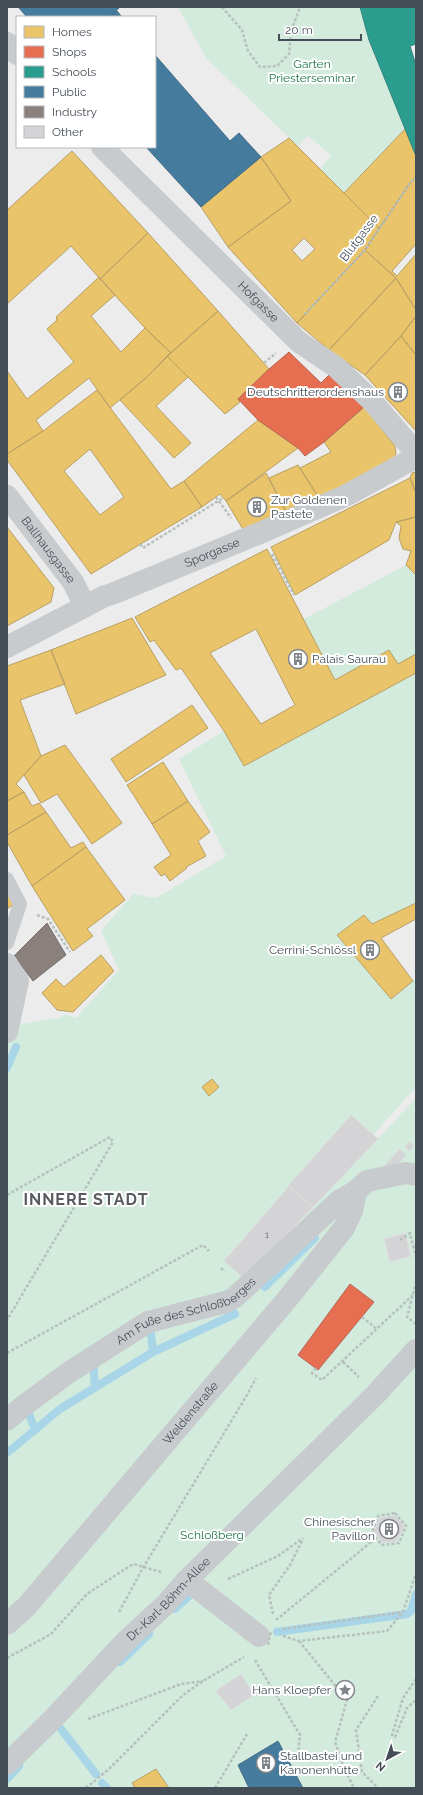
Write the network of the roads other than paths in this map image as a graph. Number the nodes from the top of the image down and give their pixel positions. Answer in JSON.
{"nodes":[{"id":1,"x":7,"y":43,"type":"edge"},
{"id":2,"x":16,"y":53,"type":"edge"},
{"id":3,"x":103,"y":148,"type":"edge"},
{"id":4,"x":412,"y":455,"type":"edge"},
{"id":5,"x":7,"y":496,"type":"edge"},
{"id":6,"x":81,"y":608,"type":"junction"},
{"id":7,"x":7,"y":647,"type":"edge"},
{"id":8,"x":7,"y":879,"type":"edge"},
{"id":9,"x":7,"y":943,"type":"edge"},
{"id":10,"x":7,"y":964,"type":"edge"},
{"id":11,"x":7,"y":1032,"type":"edge"},
{"id":12,"x":416,"y":1175,"type":"edge"},
{"id":13,"x":356,"y":1191,"type":"junction"},
{"id":14,"x":416,"y":1350,"type":"edge"},
{"id":15,"x":7,"y":1420,"type":"edge"},
{"id":16,"x":187,"y":1580,"type":"junction"},
{"id":17,"x":7,"y":1624,"type":"edge"},
{"id":18,"x":266,"y":1638,"type":"road end"},
{"id":19,"x":7,"y":1764,"type":"edge"}],
"edges":[{"from":1,"to":2,"type":"street"},
{"from":3,"to":4,"type":"street","name":"Hofgasse"},
{"from":4,"to":6,"type":"street","name":"Sporgasse"},
{"from":5,"to":6,"type":"street","name":"Ballhausgasse"},
{"from":6,"to":7,"type":"street","name":"Sporgasse"},
{"from":8,"to":9,"type":"lane"},
{"from":10,"to":11,"type":"street"},
{"from":12,"to":13,"type":"street","name":"Am Fuße des Schloßberges"},
{"from":13,"to":15,"type":"street","name":"Am Fuße des Schloßberges"},
{"from":13,"to":17,"type":"street","name":"Weldenstraße"},
{"from":14,"to":16,"type":"street","name":"Dr.-Karl-Böhm-Allee"},
{"from":16,"to":18,"type":"street"},
{"from":16,"to":19,"type":"street","name":"Dr.-Karl-Böhm-Allee"}]}
